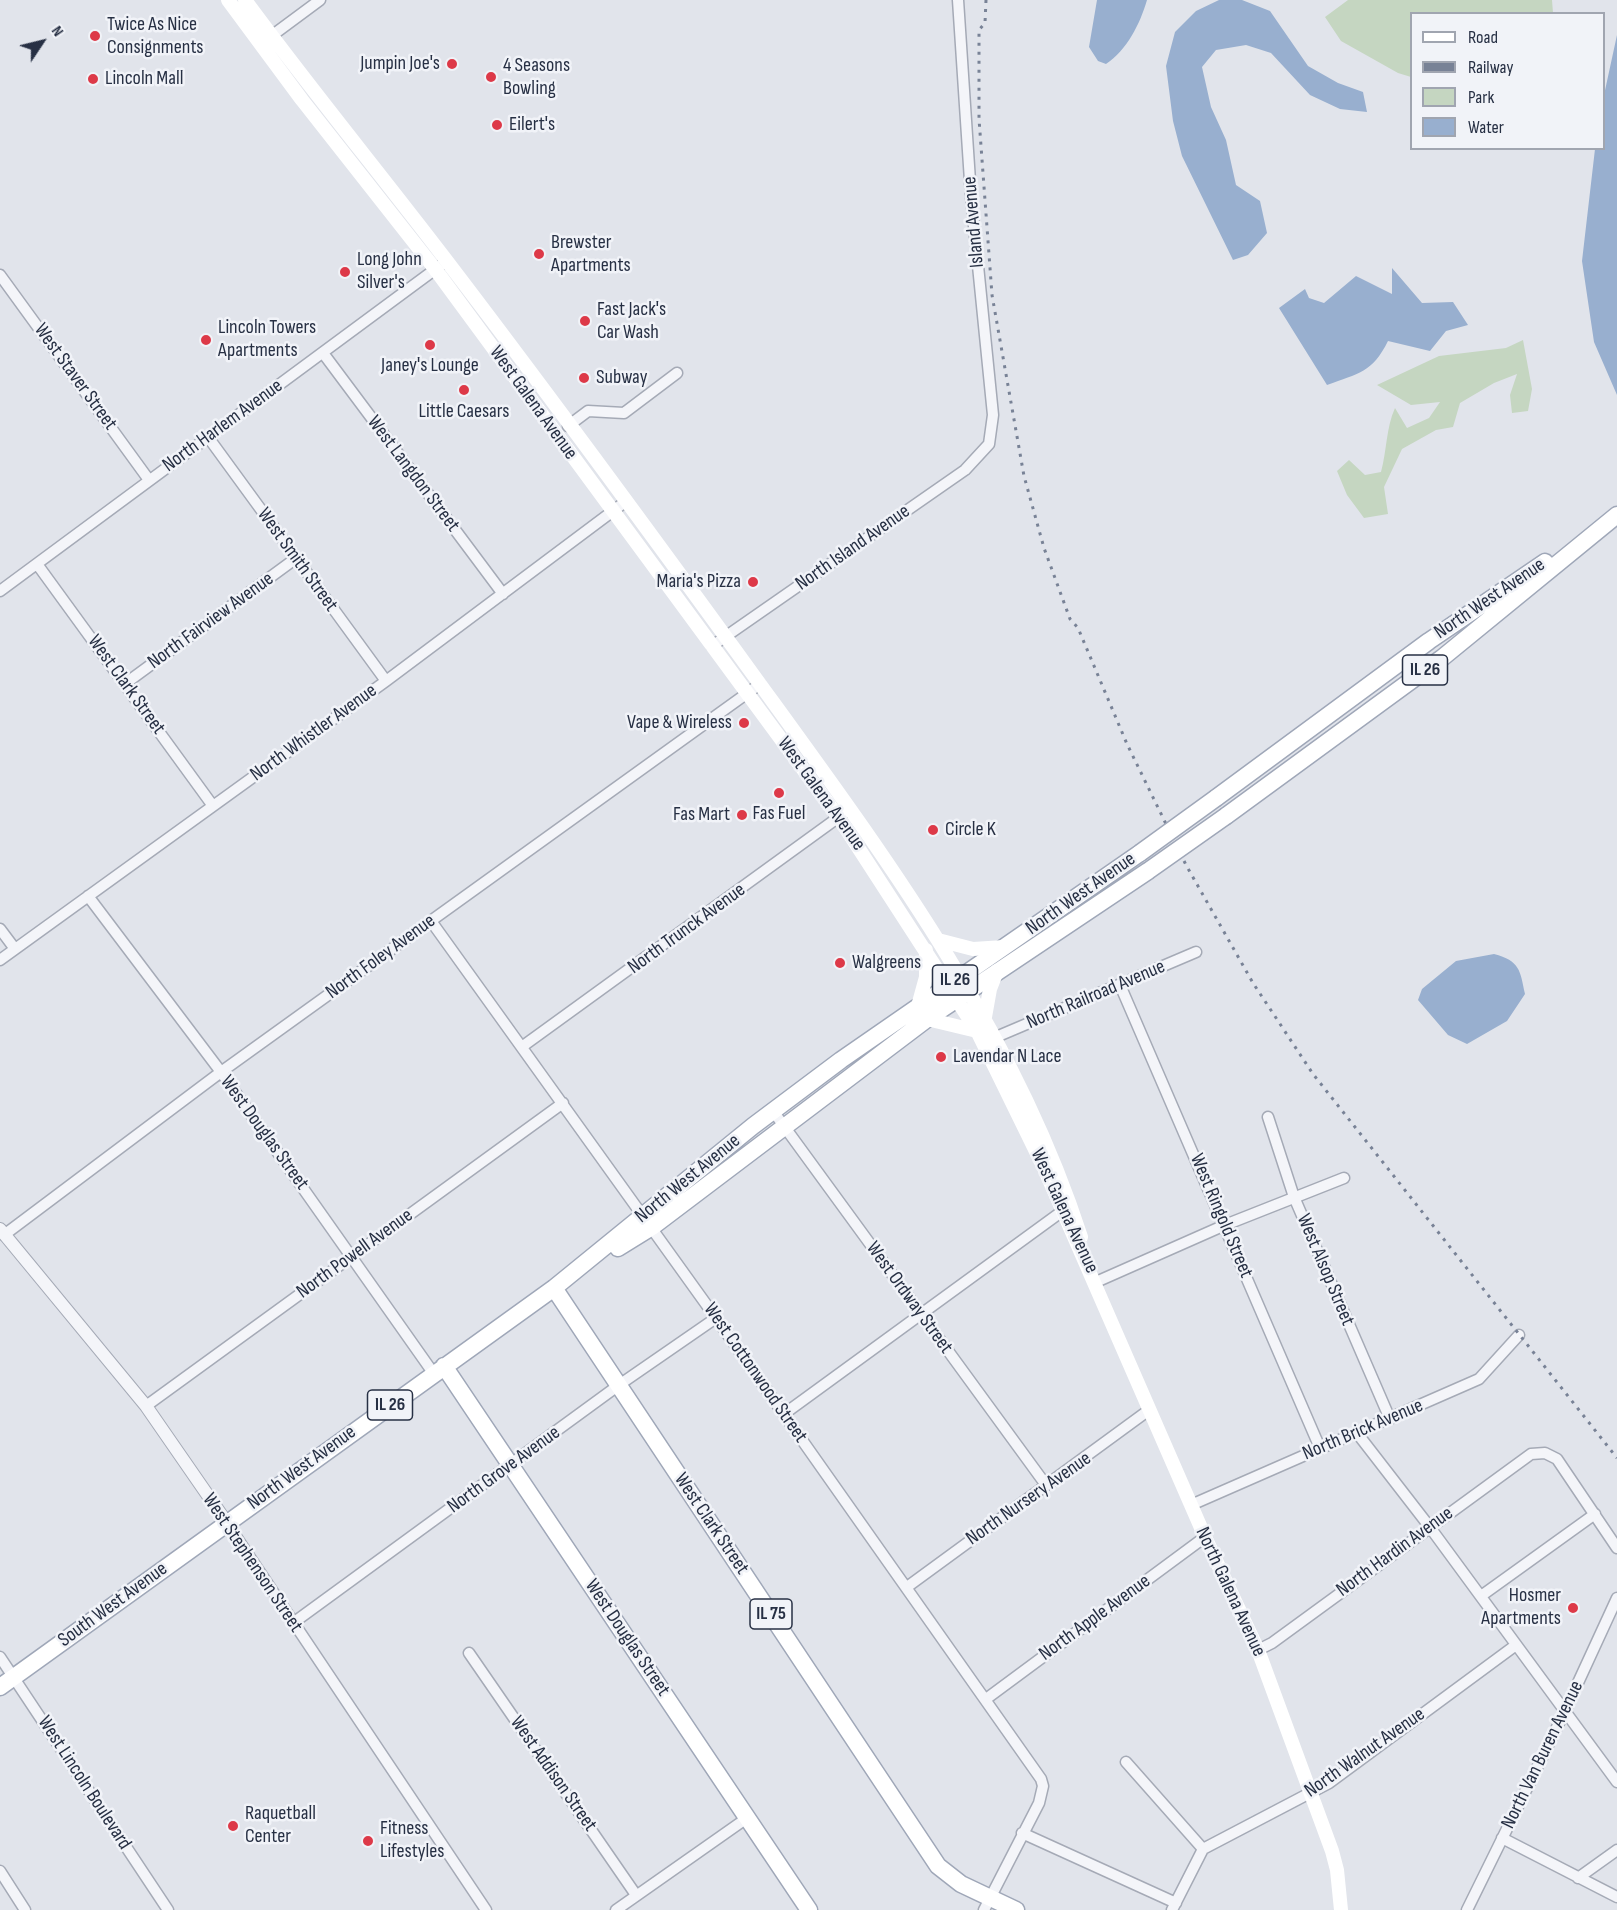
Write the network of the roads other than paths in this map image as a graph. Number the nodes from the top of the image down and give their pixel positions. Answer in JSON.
{"nodes":[{"id":1,"x":228,"y":0,"type":"edge"},
{"id":2,"x":245,"y":0,"type":"edge"},
{"id":3,"x":320,"y":0,"type":"edge"},
{"id":4,"x":958,"y":0,"type":"edge"},
{"id":5,"x":266,"y":40,"type":"junction"},
{"id":6,"x":441,"y":265,"type":"junction"},
{"id":7,"x":0,"y":275,"type":"edge"},
{"id":8,"x":323,"y":353,"type":"junction"},
{"id":9,"x":677,"y":373,"type":"dead end"},
{"id":10,"x":568,"y":426,"type":"junction"},
{"id":11,"x":208,"y":437,"type":"junction"},
{"id":12,"x":989,"y":444,"type":"joint"},
{"id":13,"x":149,"y":480,"type":"junction"},
{"id":14,"x":624,"y":502,"type":"junction"},
{"id":15,"x":612,"y":511,"type":"junction"},
{"id":16,"x":1617,"y":514,"type":"edge"},
{"id":17,"x":295,"y":559,"type":"junction"},
{"id":18,"x":37,"y":564,"type":"junction"},
{"id":19,"x":0,"y":591,"type":"edge"},
{"id":20,"x":503,"y":594,"type":"junction"},
{"id":21,"x":725,"y":636,"type":"junction"},
{"id":22,"x":712,"y":646,"type":"junction"},
{"id":23,"x":386,"y":681,"type":"junction"},
{"id":24,"x":126,"y":682,"type":"junction"},
{"id":25,"x":760,"y":684,"type":"junction"},
{"id":26,"x":748,"y":693,"type":"junction"},
{"id":27,"x":213,"y":806,"type":"junction"},
{"id":28,"x":850,"y":809,"type":"junction"},
{"id":29,"x":839,"y":818,"type":"junction"},
{"id":30,"x":88,"y":896,"type":"junction"},
{"id":31,"x":431,"y":921,"type":"junction"},
{"id":32,"x":0,"y":930,"type":"edge"},
{"id":33,"x":938,"y":940,"type":"junction"},
{"id":34,"x":1004,"y":947,"type":"junction"},
{"id":35,"x":15,"y":949,"type":"junction"},
{"id":36,"x":926,"y":950,"type":"junction"},
{"id":37,"x":1196,"y":952,"type":"dead end"},
{"id":38,"x":0,"y":960,"type":"edge"},
{"id":39,"x":997,"y":971,"type":"junction"},
{"id":40,"x":1120,"y":985,"type":"junction"},
{"id":41,"x":959,"y":987,"type":"junction"},
{"id":42,"x":923,"y":1012,"type":"junction"},
{"id":43,"x":985,"y":1017,"type":"junction"},
{"id":44,"x":977,"y":1031,"type":"junction"},
{"id":45,"x":996,"y":1037,"type":"junction"},
{"id":46,"x":523,"y":1046,"type":"junction"},
{"id":47,"x":221,"y":1072,"type":"junction"},
{"id":48,"x":563,"y":1102,"type":"junction"},
{"id":49,"x":773,"y":1110,"type":"junction"},
{"id":50,"x":1268,"y":1117,"type":"dead end"},
{"id":51,"x":783,"y":1125,"type":"junction"},
{"id":52,"x":1344,"y":1178,"type":"dead end"},
{"id":53,"x":1294,"y":1197,"type":"junction"},
{"id":54,"x":1066,"y":1208,"type":"junction"},
{"id":55,"x":648,"y":1221,"type":"junction"},
{"id":56,"x":1225,"y":1225,"type":"junction"},
{"id":57,"x":2,"y":1232,"type":"edge"},
{"id":58,"x":352,"y":1256,"type":"junction"},
{"id":59,"x":1096,"y":1282,"type":"junction"},
{"id":60,"x":554,"y":1288,"type":"junction"},
{"id":61,"x":920,"y":1313,"type":"junction"},
{"id":62,"x":717,"y":1317,"type":"junction"},
{"id":63,"x":1519,"y":1335,"type":"dead end"},
{"id":64,"x":439,"y":1370,"type":"junction"},
{"id":65,"x":619,"y":1385,"type":"junction"},
{"id":66,"x":146,"y":1406,"type":"junction"},
{"id":67,"x":1149,"y":1410,"type":"junction"},
{"id":68,"x":784,"y":1414,"type":"junction"},
{"id":69,"x":1390,"y":1419,"type":"junction"},
{"id":70,"x":1357,"y":1433,"type":"junction"},
{"id":71,"x":1320,"y":1448,"type":"junction"},
{"id":72,"x":510,"y":1466,"type":"junction"},
{"id":73,"x":1046,"y":1485,"type":"junction"},
{"id":74,"x":1191,"y":1505,"type":"junction"},
{"id":75,"x":1595,"y":1514,"type":"junction"},
{"id":76,"x":227,"y":1523,"type":"junction"},
{"id":77,"x":1429,"y":1526,"type":"junction"},
{"id":78,"x":1204,"y":1538,"type":"junction"},
{"id":79,"x":1617,"y":1548,"type":"edge"},
{"id":80,"x":907,"y":1587,"type":"junction"},
{"id":81,"x":1481,"y":1596,"type":"junction"},
{"id":82,"x":1617,"y":1598,"type":"edge"},
{"id":83,"x":293,"y":1623,"type":"junction"},
{"id":84,"x":1516,"y":1645,"type":"junction"},
{"id":85,"x":1258,"y":1650,"type":"junction"},
{"id":86,"x":470,"y":1653,"type":"dead end"},
{"id":87,"x":0,"y":1657,"type":"edge"},
{"id":88,"x":14,"y":1677,"type":"junction"},
{"id":89,"x":0,"y":1688,"type":"edge"},
{"id":90,"x":986,"y":1699,"type":"junction"},
{"id":91,"x":1565,"y":1712,"type":"junction"},
{"id":92,"x":1126,"y":1762,"type":"dead end"},
{"id":93,"x":1617,"y":1782,"type":"edge"},
{"id":94,"x":1311,"y":1794,"type":"junction"},
{"id":95,"x":747,"y":1818,"type":"junction"},
{"id":96,"x":1022,"y":1833,"type":"junction"},
{"id":97,"x":1503,"y":1838,"type":"junction"},
{"id":98,"x":1203,"y":1848,"type":"junction"},
{"id":99,"x":1617,"y":1850,"type":"edge"},
{"id":100,"x":0,"y":1871,"type":"edge"},
{"id":101,"x":1578,"y":1878,"type":"junction"},
{"id":102,"x":636,"y":1896,"type":"junction"},
{"id":103,"x":1617,"y":1897,"type":"edge"},
{"id":104,"x":986,"y":1904,"type":"edge"},
{"id":105,"x":1174,"y":1906,"type":"edge"},
{"id":106,"x":25,"y":1910,"type":"edge"},
{"id":107,"x":168,"y":1910,"type":"edge"},
{"id":108,"x":486,"y":1910,"type":"edge"},
{"id":109,"x":616,"y":1910,"type":"edge"},
{"id":110,"x":809,"y":1910,"type":"edge"},
{"id":111,"x":1016,"y":1910,"type":"edge"},
{"id":112,"x":1341,"y":1910,"type":"edge"},
{"id":113,"x":1467,"y":1910,"type":"edge"}],
"edges":[{"from":1,"to":5,"type":"main road","name":"West Galena Avenue"},
{"from":2,"to":5,"type":"main road","name":"West Galena Avenue"},
{"from":3,"to":5,"type":"street"},
{"from":4,"to":12,"type":"street","name":"Island Avenue"},
{"from":5,"to":6,"type":"main road","name":"West Galena Avenue"},
{"from":6,"to":8,"type":"street","name":"North Harlem Avenue"},
{"from":6,"to":10,"type":"main road","name":"West Galena Avenue"},
{"from":6,"to":15,"type":"main road","name":"West Galena Avenue"},
{"from":7,"to":13,"type":"street","name":"West Staver Street"},
{"from":8,"to":11,"type":"street","name":"North Harlem Avenue"},
{"from":8,"to":20,"type":"street","name":"West Langdon Street"},
{"from":9,"to":10,"type":"street"},
{"from":10,"to":14,"type":"main road","name":"West Galena Avenue"},
{"from":11,"to":13,"type":"street","name":"North Harlem Avenue"},
{"from":11,"to":17,"type":"street","name":"West Smith Street"},
{"from":12,"to":21,"type":"street","name":"North Island Avenue"},
{"from":13,"to":18,"type":"street","name":"North Harlem Avenue"},
{"from":14,"to":15,"type":"street","name":"North Whistler Avenue"},
{"from":14,"to":21,"type":"main road","name":"West Galena Avenue"},
{"from":15,"to":20,"type":"street","name":"North Whistler Avenue"},
{"from":15,"to":22,"type":"main road","name":"West Galena Avenue"},
{"from":16,"to":34,"type":"main road","name":"North West Avenue","number":"IL 26","bridge":true},
{"from":16,"to":39,"type":"main road","name":"North West Avenue","number":"IL 26","bridge":true},
{"from":17,"to":23,"type":"street","name":"West Smith Street"},
{"from":17,"to":24,"type":"street","name":"North Fairview Avenue"},
{"from":18,"to":19,"type":"street","name":"North Harlem Avenue"},
{"from":18,"to":24,"type":"street","name":"West Clark Street"},
{"from":20,"to":23,"type":"street","name":"North Whistler Avenue"},
{"from":21,"to":22,"type":"street","name":"North Island Avenue"},
{"from":21,"to":25,"type":"main road","name":"West Galena Avenue"},
{"from":22,"to":26,"type":"main road","name":"West Galena Avenue"},
{"from":23,"to":27,"type":"street","name":"North Whistler Avenue"},
{"from":24,"to":27,"type":"street","name":"West Clark Street"},
{"from":25,"to":26,"type":"street","name":"North Foley Avenue"},
{"from":25,"to":28,"type":"main road","name":"West Galena Avenue"},
{"from":26,"to":29,"type":"main road","name":"West Galena Avenue"},
{"from":26,"to":31,"type":"street","name":"North Foley Avenue"},
{"from":27,"to":30,"type":"street","name":"North Whistler Avenue"},
{"from":28,"to":29,"type":"street","name":"North Trunck Avenue"},
{"from":28,"to":33,"type":"main road","name":"West Galena Avenue"},
{"from":29,"to":36,"type":"main road","name":"West Galena Avenue"},
{"from":29,"to":46,"type":"street","name":"North Trunck Avenue"},
{"from":30,"to":35,"type":"street","name":"North Whistler Avenue"},
{"from":30,"to":47,"type":"street","name":"West Douglas Street"},
{"from":31,"to":46,"type":"street","name":"West Cottonwood Street"},
{"from":31,"to":47,"type":"street","name":"North Foley Avenue"},
{"from":32,"to":35,"type":"street"},
{"from":33,"to":34,"type":"main road"},
{"from":33,"to":41,"type":"main road","name":"West Galena Avenue"},
{"from":34,"to":41,"type":"main road","name":"North West Avenue","number":"IL 26"},
{"from":35,"to":38,"type":"street","name":"North Whistler Avenue"},
{"from":36,"to":41,"type":"main road","name":"West Galena Avenue"},
{"from":36,"to":42,"type":"main road"},
{"from":37,"to":40,"type":"street","name":"North Railroad Avenue"},
{"from":39,"to":41,"type":"main road","name":"North West Avenue","number":"IL 26"},
{"from":39,"to":43,"type":"main road"},
{"from":40,"to":45,"type":"street","name":"North Railroad Avenue"},
{"from":40,"to":56,"type":"street","name":"West Ringold Street"},
{"from":41,"to":42,"type":"main road","name":"North West Avenue","number":"IL 26"},
{"from":41,"to":43,"type":"main road","name":"West Galena Avenue"},
{"from":41,"to":44,"type":"main road","name":"West Galena Avenue"},
{"from":42,"to":44,"type":"main road"},
{"from":42,"to":49,"type":"main road","name":"North West Avenue","number":"IL 26"},
{"from":42,"to":51,"type":"main road","name":"North West Avenue","number":"IL 26"},
{"from":43,"to":45,"type":"main road","name":"West Galena Avenue"},
{"from":44,"to":54,"type":"main road","name":"West Galena Avenue"},
{"from":45,"to":54,"type":"main road","name":"West Galena Avenue"},
{"from":46,"to":48,"type":"street","name":"West Cottonwood Street"},
{"from":47,"to":57,"type":"street","name":"North Foley Avenue"},
{"from":47,"to":58,"type":"street","name":"West Douglas Street"},
{"from":48,"to":55,"type":"street","name":"West Cottonwood Street"},
{"from":48,"to":58,"type":"street","name":"North Powell Avenue"},
{"from":49,"to":51,"type":"street","name":"West Ordway Street"},
{"from":49,"to":55,"type":"main road","name":"North West Avenue","number":"IL 26"},
{"from":50,"to":53,"type":"street","name":"West Alsop Street"},
{"from":51,"to":55,"type":"main road","name":"North West Avenue","number":"IL 26"},
{"from":51,"to":61,"type":"street","name":"West Ordway Street"},
{"from":52,"to":53,"type":"street"},
{"from":53,"to":56,"type":"street"},
{"from":53,"to":69,"type":"street","name":"West Alsop Street"},
{"from":54,"to":59,"type":"main road","name":"West Galena Avenue"},
{"from":54,"to":61,"type":"street"},
{"from":55,"to":60,"type":"main road","name":"North West Avenue","number":"IL 26"},
{"from":55,"to":62,"type":"street","name":"West Cottonwood Street"},
{"from":56,"to":59,"type":"street"},
{"from":56,"to":71,"type":"street","name":"West Ringold Street"},
{"from":57,"to":66,"type":"street","name":"West Stephenson Street"},
{"from":58,"to":64,"type":"street","name":"West Douglas Street"},
{"from":58,"to":66,"type":"street","name":"North Powell Avenue"},
{"from":59,"to":67,"type":"main road","name":"North Galena Avenue"},
{"from":60,"to":64,"type":"main road","name":"North West Avenue","number":"IL 26"},
{"from":60,"to":65,"type":"main road","name":"West Clark Street","number":"IL 75"},
{"from":61,"to":68,"type":"street"},
{"from":61,"to":73,"type":"street","name":"West Ordway Street"},
{"from":62,"to":65,"type":"street","name":"North Grove Avenue"},
{"from":62,"to":68,"type":"street","name":"West Cottonwood Street"},
{"from":63,"to":69,"type":"street","name":"North Brick Avenue"},
{"from":64,"to":72,"type":"main road","name":"West Douglas Street"},
{"from":64,"to":76,"type":"main road","name":"North West Avenue","number":"IL 26"},
{"from":65,"to":72,"type":"street","name":"North Grove Avenue"},
{"from":65,"to":104,"type":"main road","name":"West Clark Street","number":"IL 75"},
{"from":66,"to":76,"type":"street","name":"West Stephenson Street"},
{"from":67,"to":73,"type":"street","name":"North Nursery Avenue"},
{"from":67,"to":74,"type":"main road","name":"North Galena Avenue"},
{"from":68,"to":80,"type":"street","name":"West Cottonwood Street"},
{"from":69,"to":70,"type":"street","name":"North Brick Avenue"},
{"from":70,"to":71,"type":"street","name":"North Brick Avenue"},
{"from":70,"to":77,"type":"street"},
{"from":71,"to":74,"type":"street","name":"North Brick Avenue"},
{"from":72,"to":83,"type":"street","name":"North Grove Avenue"},
{"from":72,"to":95,"type":"main road","name":"West Douglas Street"},
{"from":73,"to":80,"type":"street","name":"North Nursery Avenue"},
{"from":74,"to":78,"type":"main road","name":"North Galena Avenue"},
{"from":75,"to":77,"type":"street","name":"North Hardin Avenue"},
{"from":75,"to":79,"type":"street"},
{"from":75,"to":81,"type":"street"},
{"from":76,"to":83,"type":"street","name":"West Stephenson Street"},
{"from":76,"to":88,"type":"main road","name":"South West Avenue","number":"IL 26"},
{"from":77,"to":81,"type":"street"},
{"from":77,"to":85,"type":"street","name":"North Hardin Avenue"},
{"from":78,"to":85,"type":"main road","name":"North Galena Avenue"},
{"from":78,"to":90,"type":"street","name":"North Apple Avenue"},
{"from":80,"to":90,"type":"street","name":"West Cottonwood Street"},
{"from":81,"to":84,"type":"street"},
{"from":82,"to":91,"type":"street","name":"North Van Buren Avenue"},
{"from":83,"to":108,"type":"street","name":"West Stephenson Street"},
{"from":84,"to":91,"type":"street"},
{"from":84,"to":94,"type":"street","name":"North Walnut Avenue"},
{"from":85,"to":94,"type":"main road","name":"North Galena Avenue"},
{"from":86,"to":102,"type":"street","name":"West Addison Street"},
{"from":87,"to":88,"type":"street","name":"West Lincoln Boulevard"},
{"from":88,"to":89,"type":"main road","name":"South West Avenue","number":"IL 26"},
{"from":88,"to":107,"type":"street","name":"West Lincoln Boulevard"},
{"from":90,"to":96,"type":"street","name":"West Cottonwood Street"},
{"from":91,"to":93,"type":"street"},
{"from":91,"to":97,"type":"street","name":"North Van Buren Avenue"},
{"from":92,"to":98,"type":"street"},
{"from":94,"to":98,"type":"street","name":"North Walnut Avenue"},
{"from":94,"to":112,"type":"main road","name":"North Galena Avenue"},
{"from":95,"to":102,"type":"street"},
{"from":95,"to":110,"type":"main road","name":"West Douglas Street"},
{"from":96,"to":104,"type":"street"},
{"from":96,"to":105,"type":"street"},
{"from":97,"to":101,"type":"street"},
{"from":97,"to":113,"type":"street","name":"North Van Buren Avenue"},
{"from":98,"to":105,"type":"street"},
{"from":99,"to":101,"type":"street"},
{"from":100,"to":106,"type":"street"},
{"from":101,"to":103,"type":"street"},
{"from":102,"to":109,"type":"street"},
{"from":104,"to":111,"type":"main road","name":"West Clark Street","number":"IL 75"}]}
